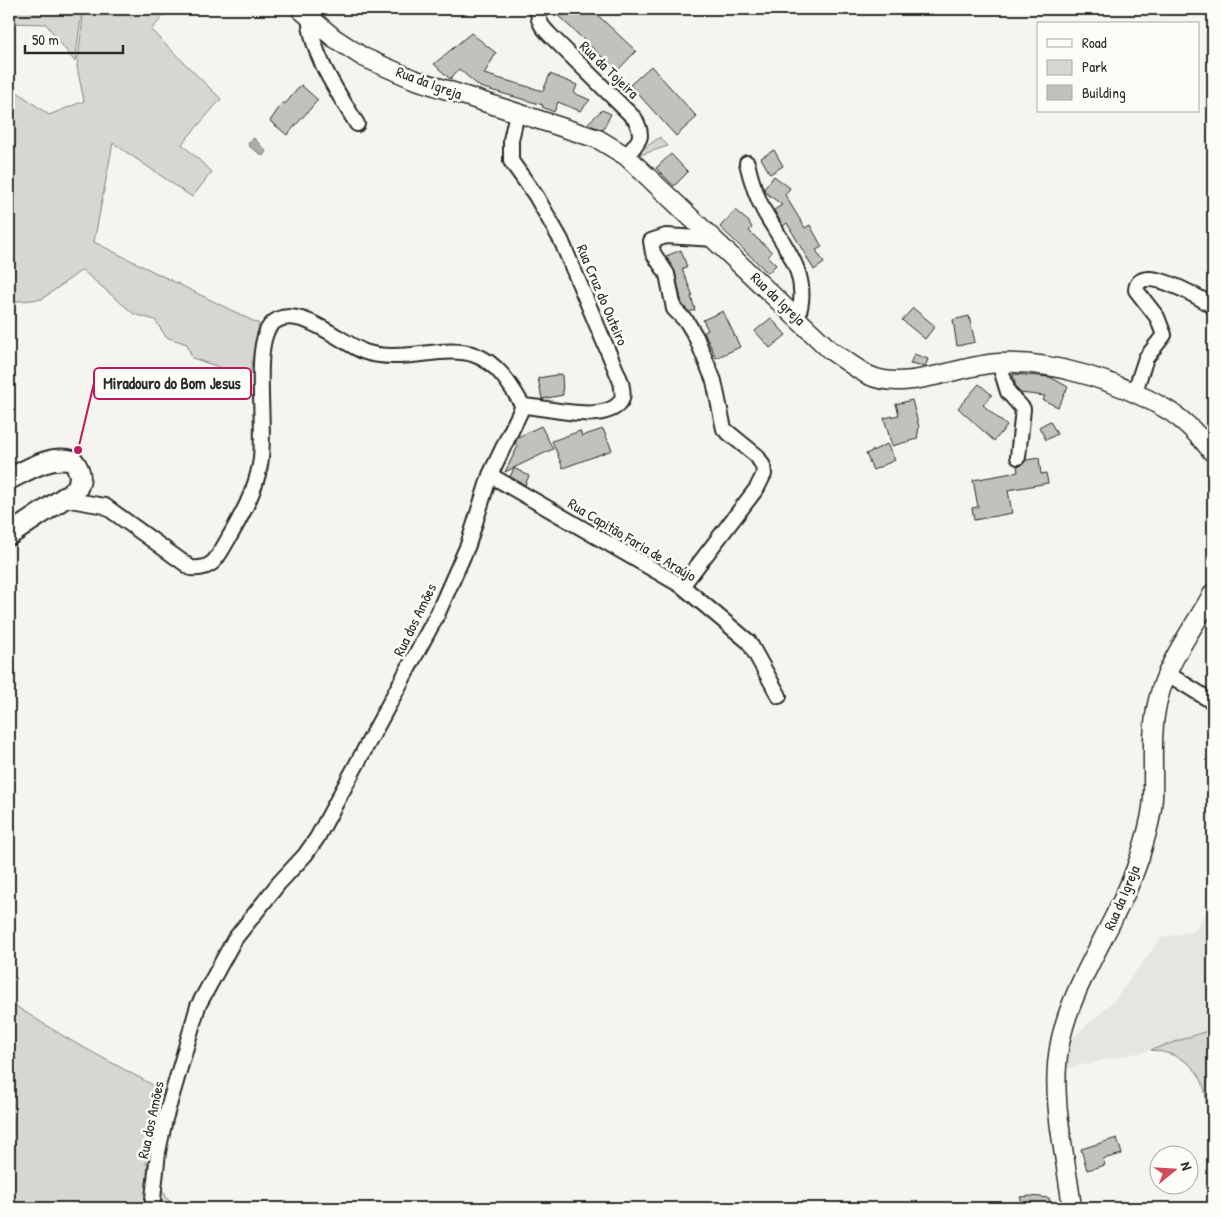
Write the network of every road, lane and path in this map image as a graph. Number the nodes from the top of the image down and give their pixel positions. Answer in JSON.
{"nodes":[{"id":1,"x":539,"y":9,"type":"edge"},
{"id":2,"x":304,"y":13,"type":"edge"},
{"id":3,"x":517,"y":113,"type":"junction"},
{"id":4,"x":357,"y":124,"type":"dead end"},
{"id":5,"x":626,"y":156,"type":"junction"},
{"id":6,"x":747,"y":163,"type":"dead end"},
{"id":7,"x":715,"y":239,"type":"junction"},
{"id":8,"x":1213,"y":306,"type":"edge"},
{"id":9,"x":797,"y":318,"type":"junction"},
{"id":10,"x":999,"y":363,"type":"junction"},
{"id":11,"x":1134,"y":394,"type":"junction"},
{"id":12,"x":523,"y":406,"type":"junction"},
{"id":13,"x":1213,"y":453,"type":"edge"},
{"id":14,"x":1018,"y":457,"type":"dead end"},
{"id":15,"x":490,"y":475,"type":"junction"},
{"id":16,"x":9,"y":478,"type":"edge"},
{"id":17,"x":64,"y":499,"type":"junction"},
{"id":18,"x":9,"y":535,"type":"edge"},
{"id":19,"x":682,"y":586,"type":"junction"},
{"id":20,"x":1213,"y":593,"type":"edge"},
{"id":21,"x":1168,"y":674,"type":"junction"},
{"id":22,"x":779,"y":696,"type":"dead end"},
{"id":23,"x":1213,"y":702,"type":"edge"},
{"id":24,"x":152,"y":1208,"type":"edge"},
{"id":25,"x":1072,"y":1208,"type":"edge"}],
"edges":[{"from":1,"to":5,"type":"street","name":"Rua da Tojeira"},
{"from":2,"to":3,"type":"street","name":"Rua da Igreja"},
{"from":2,"to":4,"type":"street"},
{"from":3,"to":5,"type":"street","name":"Rua da Igreja"},
{"from":3,"to":12,"type":"street","name":"Rua Cruz do Outeiro"},
{"from":5,"to":7,"type":"street","name":"Rua da Igreja"},
{"from":6,"to":9,"type":"street"},
{"from":7,"to":9,"type":"street","name":"Rua da Igreja"},
{"from":7,"to":19,"type":"street"},
{"from":8,"to":11,"type":"street"},
{"from":9,"to":10,"type":"street","name":"Rua da Igreja"},
{"from":10,"to":11,"type":"street","name":"Rua da Igreja"},
{"from":10,"to":14,"type":"street"},
{"from":11,"to":13,"type":"street","name":"Rua da Igreja"},
{"from":12,"to":15,"type":"street","name":"Rua dos Amões"},
{"from":12,"to":17,"type":"street"},
{"from":15,"to":19,"type":"street","name":"Rua Capitão Faria de Araújo"},
{"from":15,"to":24,"type":"street","name":"Rua dos Amões"},
{"from":16,"to":17,"type":"main road"},
{"from":17,"to":18,"type":"main road"},
{"from":19,"to":22,"type":"street","name":"Rua Capitão Faria de Araújo"},
{"from":20,"to":21,"type":"street","name":"Rua da Igreja"},
{"from":21,"to":23,"type":"street"},
{"from":21,"to":25,"type":"street","name":"Rua da Igreja"}]}
